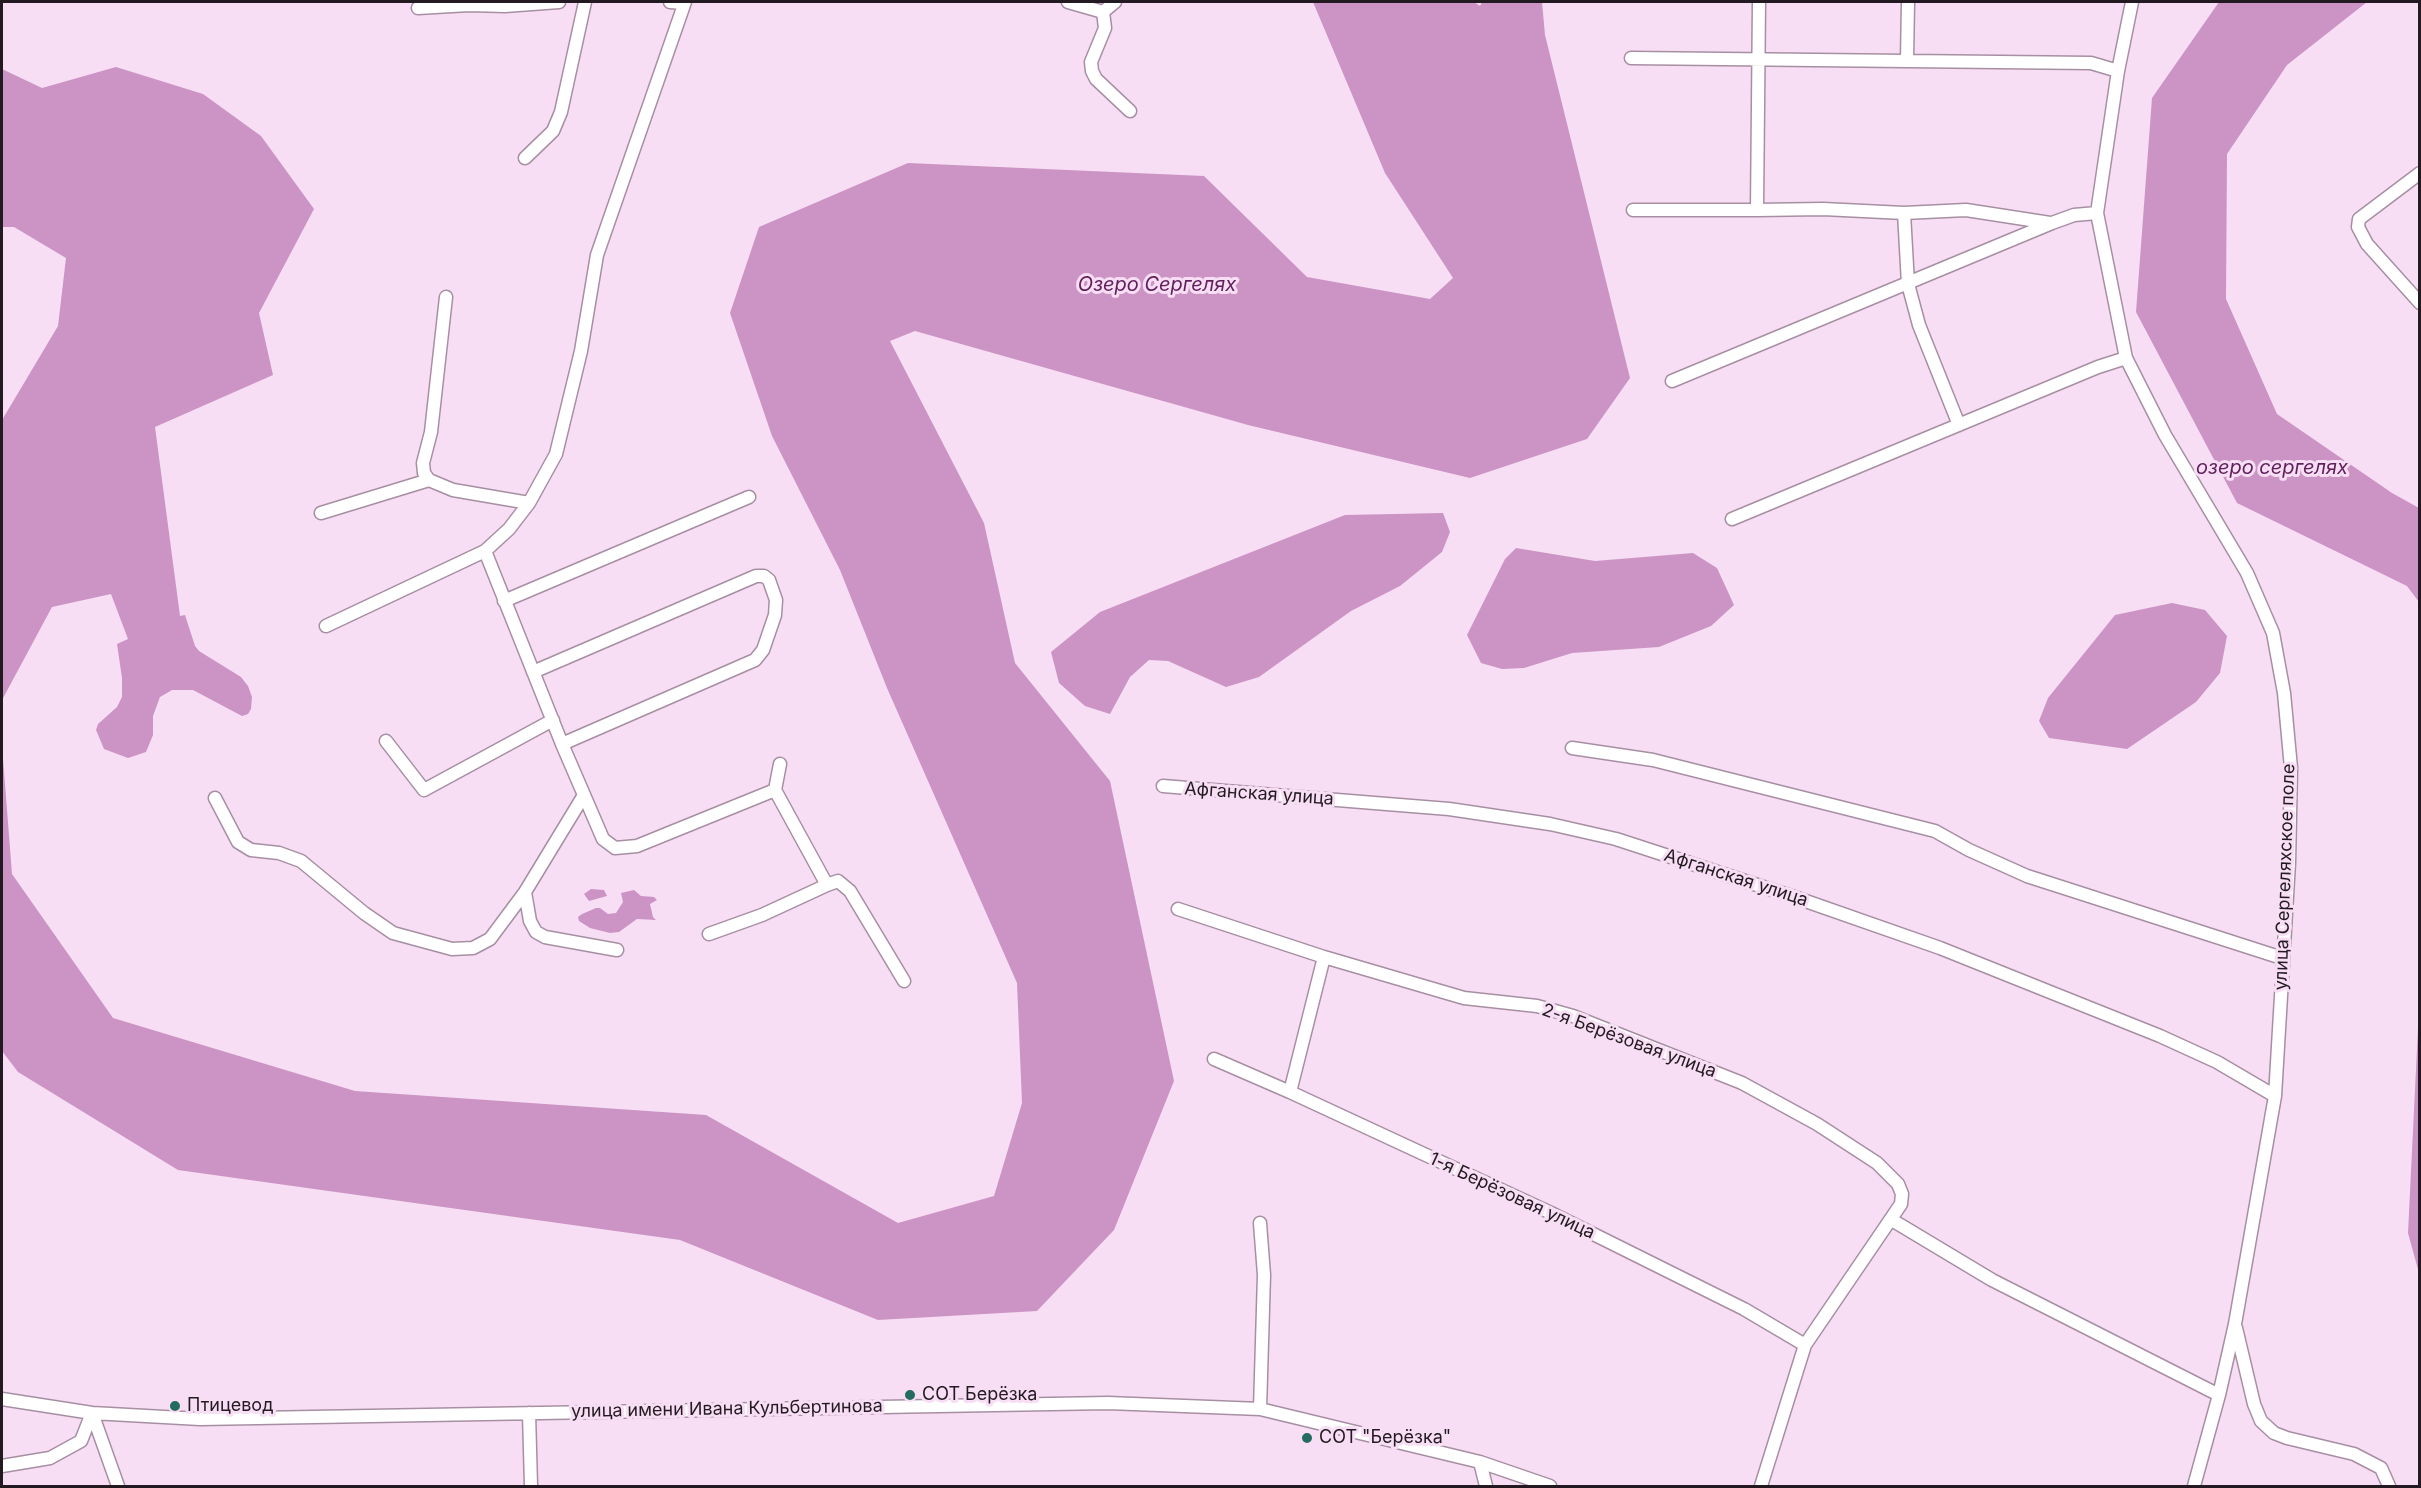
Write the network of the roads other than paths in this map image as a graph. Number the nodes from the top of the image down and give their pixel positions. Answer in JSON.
{"nodes":[{"id":1,"x":559,"y":2,"type":"edge"},
{"id":2,"x":585,"y":2,"type":"edge"},
{"id":3,"x":670,"y":2,"type":"edge"},
{"id":4,"x":684,"y":2,"type":"edge"},
{"id":5,"x":1068,"y":2,"type":"edge"},
{"id":6,"x":1115,"y":2,"type":"edge"},
{"id":7,"x":1759,"y":2,"type":"edge"},
{"id":8,"x":1908,"y":2,"type":"edge"},
{"id":9,"x":2132,"y":2,"type":"edge"},
{"id":10,"x":418,"y":8,"type":"dead end"},
{"id":11,"x":1103,"y":12,"type":"junction"},
{"id":12,"x":1631,"y":58,"type":"dead end"},
{"id":13,"x":1758,"y":59,"type":"junction"},
{"id":14,"x":1907,"y":60,"type":"junction"},
{"id":15,"x":2118,"y":71,"type":"junction"},
{"id":16,"x":1130,"y":111,"type":"dead end"},
{"id":17,"x":525,"y":158,"type":"dead end"},
{"id":18,"x":2420,"y":173,"type":"edge"},
{"id":19,"x":1633,"y":210,"type":"dead end"},
{"id":20,"x":1757,"y":210,"type":"junction"},
{"id":21,"x":1904,"y":213,"type":"junction"},
{"id":22,"x":2097,"y":213,"type":"junction"},
{"id":23,"x":2052,"y":223,"type":"junction"},
{"id":24,"x":1908,"y":284,"type":"junction"},
{"id":25,"x":446,"y":297,"type":"dead end"},
{"id":26,"x":2420,"y":303,"type":"edge"},
{"id":27,"x":2126,"y":358,"type":"junction"},
{"id":28,"x":1672,"y":381,"type":"dead end"},
{"id":29,"x":1959,"y":425,"type":"junction"},
{"id":30,"x":429,"y":480,"type":"junction"},
{"id":31,"x":749,"y":497,"type":"dead end"},
{"id":32,"x":529,"y":503,"type":"junction"},
{"id":33,"x":321,"y":513,"type":"dead end"},
{"id":34,"x":1732,"y":519,"type":"dead end"},
{"id":35,"x":485,"y":551,"type":"junction"},
{"id":36,"x":504,"y":600,"type":"junction"},
{"id":37,"x":326,"y":626,"type":"dead end"},
{"id":38,"x":533,"y":672,"type":"junction"},
{"id":39,"x":553,"y":720,"type":"junction"},
{"id":40,"x":386,"y":741,"type":"dead end"},
{"id":41,"x":562,"y":744,"type":"junction"},
{"id":42,"x":1572,"y":748,"type":"dead end"},
{"id":43,"x":780,"y":764,"type":"dead end"},
{"id":44,"x":1163,"y":786,"type":"dead end"},
{"id":45,"x":775,"y":790,"type":"junction"},
{"id":46,"x":584,"y":795,"type":"junction"},
{"id":47,"x":214,"y":798,"type":"dead end"},
{"id":48,"x":827,"y":885,"type":"junction"},
{"id":49,"x":525,"y":892,"type":"junction"},
{"id":50,"x":1178,"y":909,"type":"dead end"},
{"id":51,"x":709,"y":934,"type":"dead end"},
{"id":52,"x":617,"y":950,"type":"dead end"},
{"id":53,"x":1323,"y":957,"type":"junction"},
{"id":54,"x":2282,"y":958,"type":"junction"},
{"id":55,"x":904,"y":981,"type":"dead end"},
{"id":56,"x":1214,"y":1059,"type":"dead end"},
{"id":57,"x":1290,"y":1092,"type":"junction"},
{"id":58,"x":2275,"y":1096,"type":"junction"},
{"id":59,"x":1892,"y":1220,"type":"junction"},
{"id":60,"x":1260,"y":1223,"type":"dead end"},
{"id":61,"x":2235,"y":1324,"type":"junction"},
{"id":62,"x":1805,"y":1345,"type":"junction"},
{"id":63,"x":2219,"y":1395,"type":"junction"},
{"id":64,"x":2,"y":1399,"type":"edge"},
{"id":65,"x":1260,"y":1408,"type":"junction"},
{"id":66,"x":92,"y":1413,"type":"junction"},
{"id":67,"x":529,"y":1413,"type":"junction"},
{"id":68,"x":1480,"y":1462,"type":"junction"},
{"id":69,"x":2,"y":1466,"type":"edge"},
{"id":70,"x":118,"y":1486,"type":"edge"},
{"id":71,"x":531,"y":1486,"type":"edge"},
{"id":72,"x":1485,"y":1486,"type":"edge"},
{"id":73,"x":1550,"y":1486,"type":"edge"},
{"id":74,"x":1761,"y":1486,"type":"edge"},
{"id":75,"x":2194,"y":1486,"type":"edge"},
{"id":76,"x":2389,"y":1486,"type":"edge"}],
"edges":[{"from":1,"to":10,"type":"street"},
{"from":2,"to":17,"type":"street"},
{"from":3,"to":4,"type":"street"},
{"from":4,"to":32,"type":"street"},
{"from":5,"to":11,"type":"street"},
{"from":6,"to":11,"type":"street"},
{"from":7,"to":13,"type":"street"},
{"from":8,"to":14,"type":"street"},
{"from":9,"to":15,"type":"street","name":"улица Сергеляхское поле"},
{"from":11,"to":16,"type":"street"},
{"from":12,"to":13,"type":"street"},
{"from":13,"to":14,"type":"street"},
{"from":13,"to":20,"type":"street"},
{"from":14,"to":15,"type":"street"},
{"from":15,"to":22,"type":"street","name":"улица Сергеляхское поле"},
{"from":18,"to":26,"type":"street"},
{"from":19,"to":20,"type":"street"},
{"from":20,"to":21,"type":"street"},
{"from":21,"to":23,"type":"street"},
{"from":21,"to":24,"type":"street"},
{"from":22,"to":23,"type":"street"},
{"from":22,"to":27,"type":"street","name":"улица Сергеляхское поле"},
{"from":23,"to":24,"type":"street"},
{"from":24,"to":28,"type":"street"},
{"from":24,"to":29,"type":"street"},
{"from":25,"to":30,"type":"street"},
{"from":27,"to":29,"type":"street"},
{"from":27,"to":54,"type":"street","name":"улица Сергеляхское поле"},
{"from":29,"to":34,"type":"street"},
{"from":30,"to":32,"type":"street"},
{"from":30,"to":33,"type":"street"},
{"from":31,"to":36,"type":"street"},
{"from":32,"to":35,"type":"street"},
{"from":35,"to":36,"type":"street"},
{"from":35,"to":37,"type":"street"},
{"from":36,"to":38,"type":"street"},
{"from":38,"to":39,"type":"street"},
{"from":38,"to":41,"type":"street"},
{"from":39,"to":40,"type":"street"},
{"from":39,"to":41,"type":"street"},
{"from":41,"to":46,"type":"street"},
{"from":42,"to":54,"type":"street"},
{"from":43,"to":45,"type":"street"},
{"from":44,"to":58,"type":"street","name":"Афганская улица"},
{"from":45,"to":46,"type":"street"},
{"from":45,"to":48,"type":"street"},
{"from":46,"to":49,"type":"street"},
{"from":47,"to":49,"type":"street"},
{"from":48,"to":51,"type":"street"},
{"from":48,"to":55,"type":"street"},
{"from":49,"to":52,"type":"street"},
{"from":50,"to":53,"type":"street","name":"2-я Берёзовая улица"},
{"from":53,"to":57,"type":"street"},
{"from":53,"to":59,"type":"street","name":"2-я Берёзовая улица"},
{"from":54,"to":58,"type":"street","name":"улица Сергеляхское поле"},
{"from":56,"to":57,"type":"street","name":"1-я Берёзовая улица"},
{"from":57,"to":62,"type":"street","name":"1-я Берёзовая улица"},
{"from":58,"to":61,"type":"street","name":"улица Сергеляхское поле"},
{"from":59,"to":62,"type":"street"},
{"from":59,"to":63,"type":"street"},
{"from":60,"to":65,"type":"street"},
{"from":61,"to":63,"type":"street","name":"улица Сергеляхское поле"},
{"from":61,"to":76,"type":"street"},
{"from":62,"to":74,"type":"street"},
{"from":63,"to":75,"type":"street","name":"улица Сергеляхское поле"},
{"from":64,"to":66,"type":"street","name":"улица имени Ивана Кульбертинова"},
{"from":65,"to":67,"type":"street","name":"улица имени Ивана Кульбертинова"},
{"from":65,"to":68,"type":"street","name":"улица имени Ивана Кульбертинова"},
{"from":66,"to":67,"type":"street","name":"улица имени Ивана Кульбертинова"},
{"from":66,"to":69,"type":"street"},
{"from":66,"to":70,"type":"street"},
{"from":67,"to":71,"type":"street"},
{"from":68,"to":72,"type":"street"},
{"from":68,"to":73,"type":"street","name":"улица имени Ивана Кульбертинова"}]}
